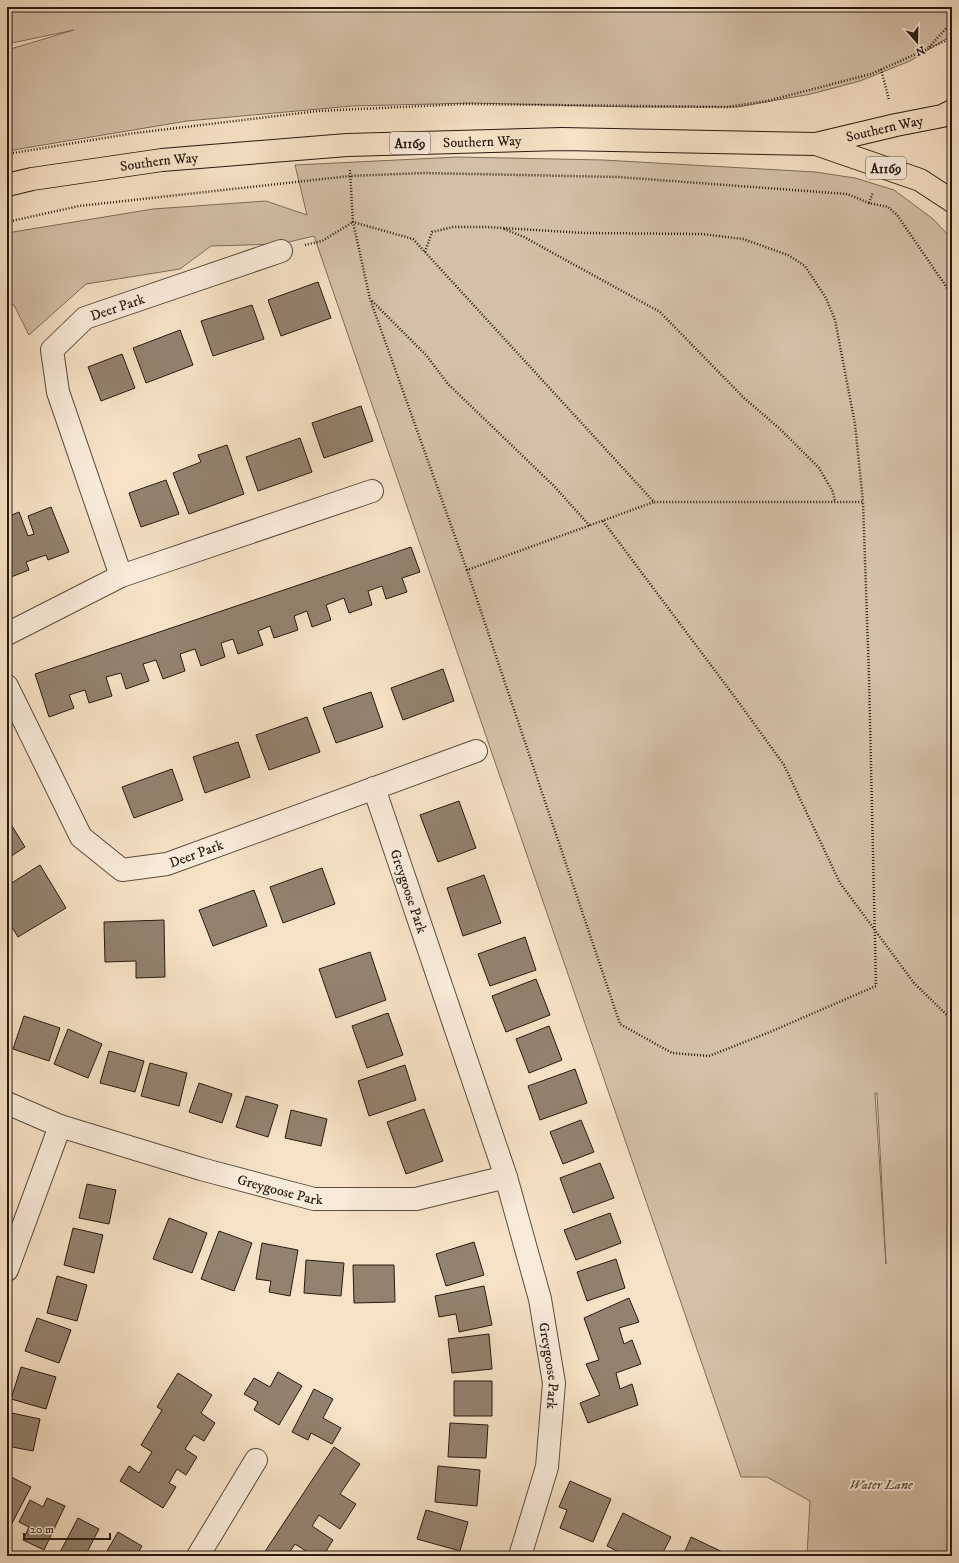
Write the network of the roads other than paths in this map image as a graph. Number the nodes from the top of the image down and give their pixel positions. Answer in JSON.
{"nodes":[{"id":1,"x":952,"y":111,"type":"edge"},
{"id":2,"x":816,"y":144,"type":"junction"},
{"id":3,"x":7,"y":185,"type":"edge"},
{"id":4,"x":952,"y":201,"type":"edge"},
{"id":5,"x":281,"y":250,"type":"road end"},
{"id":6,"x":372,"y":492,"type":"dead end"},
{"id":7,"x":121,"y":576,"type":"junction"},
{"id":8,"x":7,"y":634,"type":"edge"},
{"id":9,"x":7,"y":686,"type":"edge"},
{"id":10,"x":476,"y":751,"type":"dead end"},
{"id":11,"x":374,"y":788,"type":"junction"},
{"id":12,"x":7,"y":1103,"type":"edge"},
{"id":13,"x":60,"y":1126,"type":"junction"},
{"id":14,"x":506,"y":1177,"type":"junction"},
{"id":15,"x":7,"y":1270,"type":"edge"},
{"id":16,"x":256,"y":1460,"type":"dead end"},
{"id":17,"x":198,"y":1556,"type":"edge"},
{"id":18,"x":520,"y":1556,"type":"edge"}],
"edges":[{"from":1,"to":2,"type":"main road","name":"Southern Way","number":"A1169"},
{"from":2,"to":3,"type":"main road","name":"Southern Way","number":"A1169"},
{"from":2,"to":4,"type":"main road","name":"Southern Way","number":"A1169"},
{"from":5,"to":7,"type":"street","name":"Deer Park"},
{"from":6,"to":7,"type":"street"},
{"from":7,"to":8,"type":"street"},
{"from":9,"to":11,"type":"street","name":"Deer Park"},
{"from":10,"to":11,"type":"street","name":"Deer Park"},
{"from":11,"to":14,"type":"street","name":"Greygoose Park"},
{"from":12,"to":13,"type":"street","name":"Greygoose Park"},
{"from":13,"to":14,"type":"street","name":"Greygoose Park"},
{"from":13,"to":15,"type":"street"},
{"from":14,"to":18,"type":"street","name":"Greygoose Park"},
{"from":16,"to":17,"type":"street"}]}
